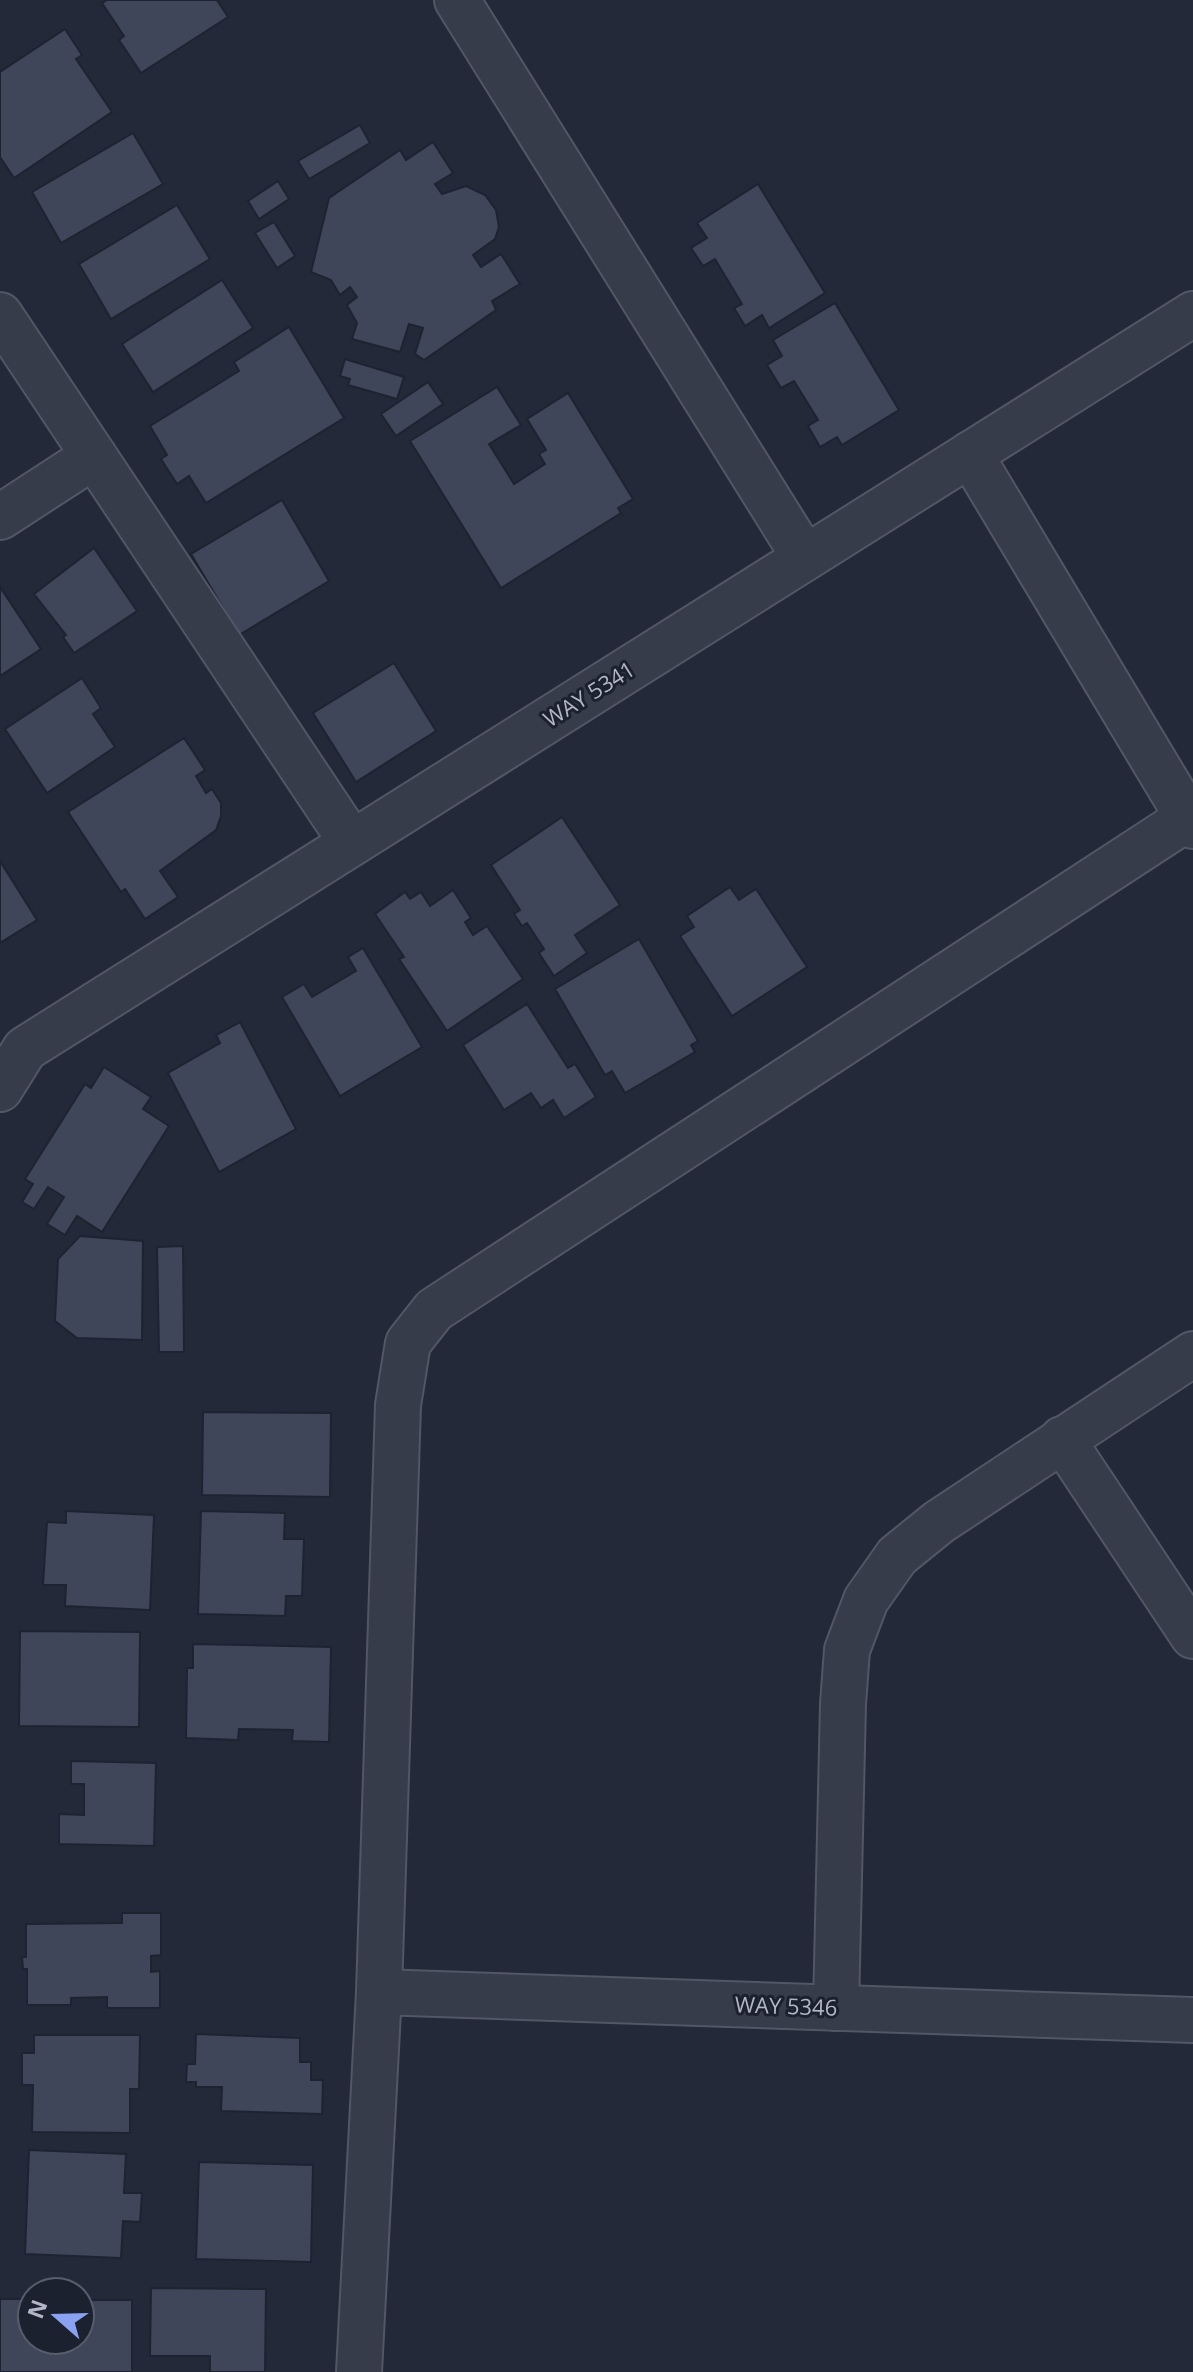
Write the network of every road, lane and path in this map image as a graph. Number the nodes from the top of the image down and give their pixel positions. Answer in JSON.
{"nodes":[{"id":1,"x":457,"y":0,"type":"edge"},
{"id":2,"x":1193,"y":314,"type":"edge"},
{"id":3,"x":0,"y":315,"type":"edge"},
{"id":4,"x":970,"y":454,"type":"junction"},
{"id":5,"x":94,"y":456,"type":"junction"},
{"id":6,"x":0,"y":517,"type":"edge"},
{"id":7,"x":805,"y":558,"type":"junction"},
{"id":8,"x":1190,"y":822,"type":"edge"},
{"id":9,"x":352,"y":843,"type":"junction"},
{"id":10,"x":0,"y":1089,"type":"edge"},
{"id":11,"x":1193,"y":1354,"type":"edge"},
{"id":12,"x":1062,"y":1439,"type":"junction"},
{"id":13,"x":1193,"y":1636,"type":"edge"},
{"id":14,"x":379,"y":1992,"type":"junction"},
{"id":15,"x":836,"y":2008,"type":"junction"},
{"id":16,"x":1193,"y":2020,"type":"edge"},
{"id":17,"x":359,"y":2372,"type":"edge"}],
"edges":[{"from":1,"to":7,"type":"street"},
{"from":2,"to":4,"type":"street","name":"WAY 5341"},
{"from":3,"to":5,"type":"street"},
{"from":4,"to":7,"type":"street","name":"WAY 5341"},
{"from":4,"to":8,"type":"street"},
{"from":5,"to":6,"type":"street"},
{"from":5,"to":9,"type":"street"},
{"from":7,"to":9,"type":"street","name":"WAY 5341"},
{"from":8,"to":14,"type":"street"},
{"from":9,"to":10,"type":"street","name":"WAY 5341"},
{"from":11,"to":12,"type":"street"},
{"from":12,"to":13,"type":"street"},
{"from":12,"to":15,"type":"street"},
{"from":14,"to":15,"type":"street","name":"WAY 5346"},
{"from":14,"to":17,"type":"street"},
{"from":15,"to":16,"type":"street","name":"WAY 5346"}]}
